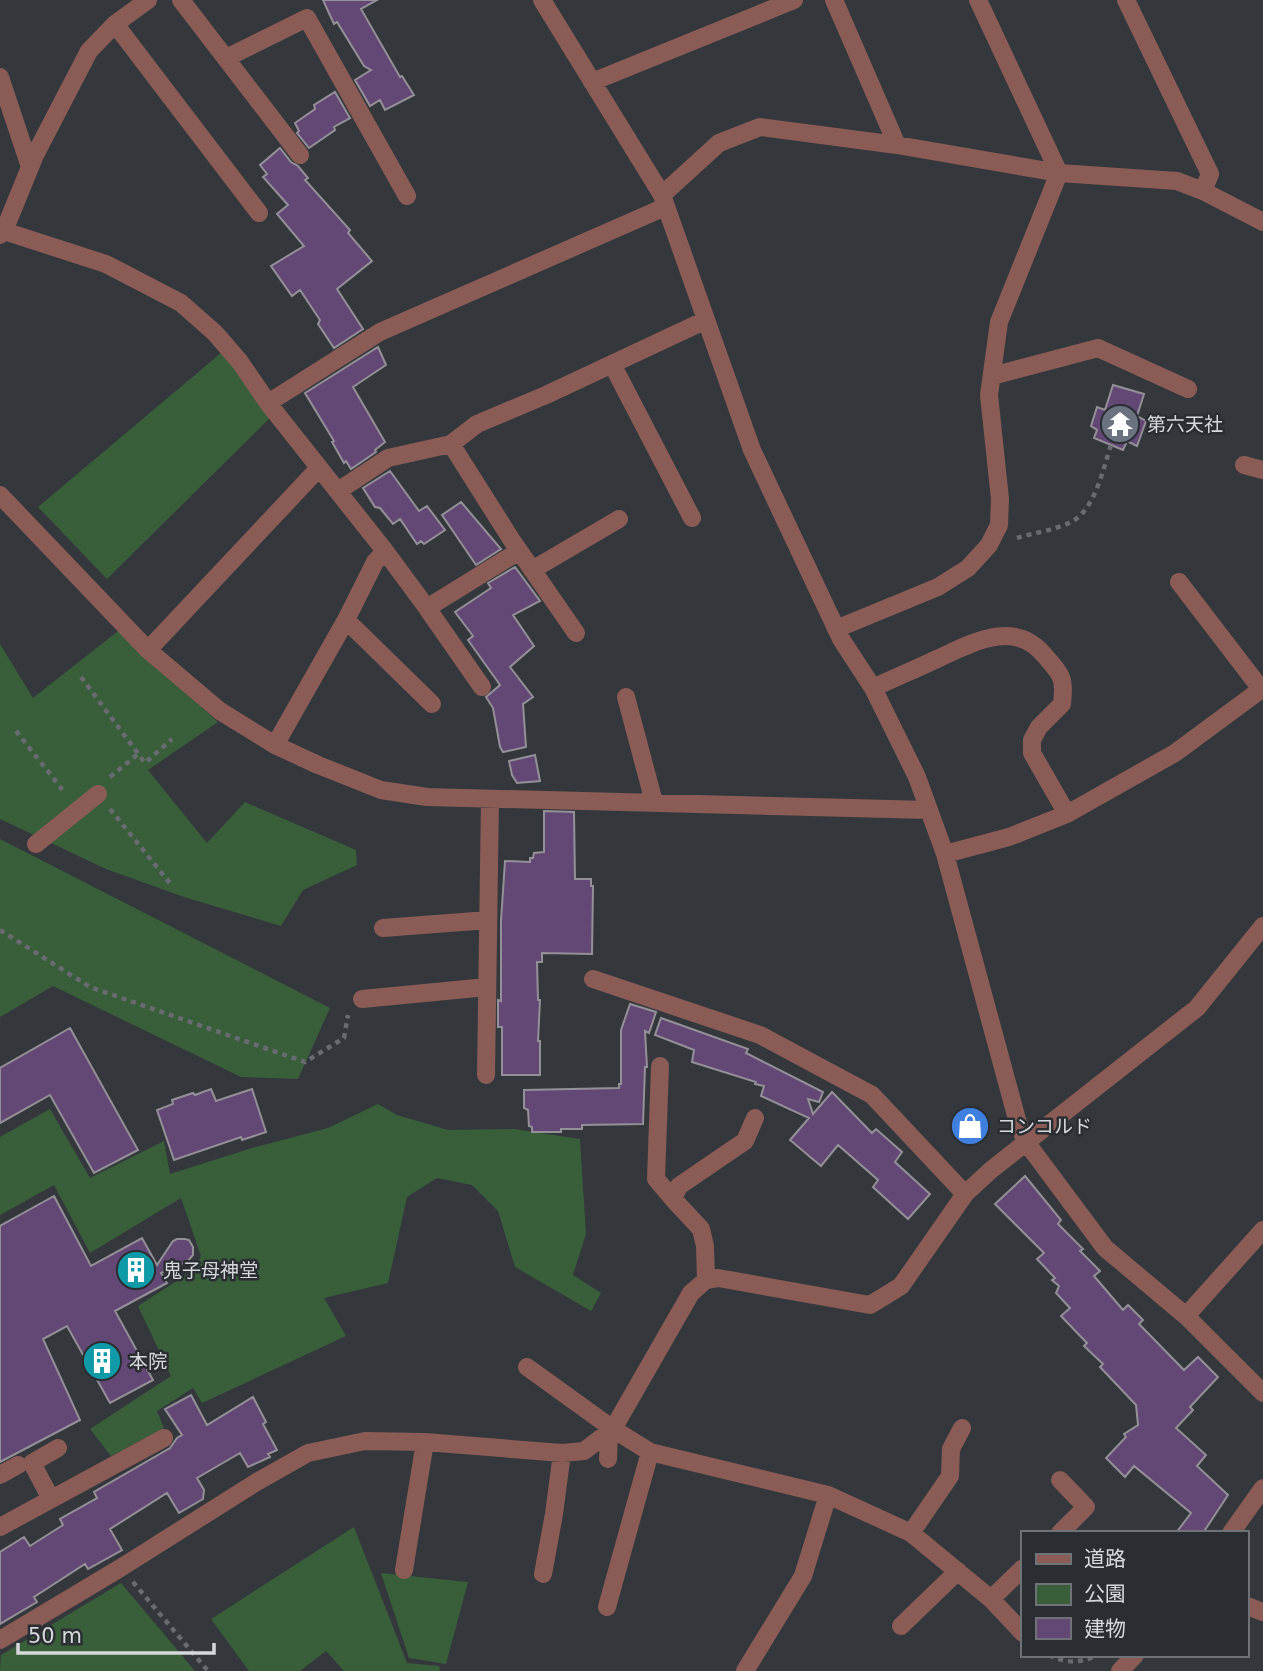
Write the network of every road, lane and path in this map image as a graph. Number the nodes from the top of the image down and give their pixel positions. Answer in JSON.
{"nodes":[{"id":1,"x":148,"y":0,"type":"edge"},
{"id":2,"x":181,"y":0,"type":"edge"},
{"id":3,"x":542,"y":0,"type":"edge"},
{"id":4,"x":794,"y":0,"type":"edge"},
{"id":5,"x":834,"y":0,"type":"edge"},
{"id":6,"x":978,"y":0,"type":"edge"},
{"id":7,"x":1126,"y":0,"type":"edge"},
{"id":8,"x":115,"y":24,"type":"junction"},
{"id":9,"x":226,"y":58,"type":"junction"},
{"id":10,"x":0,"y":77,"type":"edge"},
{"id":11,"x":592,"y":82,"type":"junction"},
{"id":12,"x":897,"y":145,"type":"junction"},
{"id":13,"x":300,"y":155,"type":"dead end"},
{"id":14,"x":30,"y":167,"type":"junction"},
{"id":15,"x":1059,"y":173,"type":"junction"},
{"id":16,"x":1203,"y":191,"type":"junction"},
{"id":17,"x":407,"y":196,"type":"dead end"},
{"id":18,"x":663,"y":201,"type":"junction"},
{"id":19,"x":259,"y":213,"type":"dead end"},
{"id":20,"x":1263,"y":222,"type":"edge"},
{"id":21,"x":2,"y":233,"type":"edge"},
{"id":22,"x":706,"y":320,"type":"junction"},
{"id":23,"x":612,"y":364,"type":"junction"},
{"id":24,"x":992,"y":376,"type":"junction"},
{"id":25,"x":1188,"y":389,"type":"dead end"},
{"id":26,"x":268,"y":402,"type":"junction"},
{"id":27,"x":451,"y":444,"type":"junction"},
{"id":28,"x":1111,"y":445,"type":"dead end"},
{"id":29,"x":1244,"y":465,"type":"dead end"},
{"id":30,"x":319,"y":468,"type":"junction"},
{"id":31,"x":1263,"y":470,"type":"edge"},
{"id":32,"x":338,"y":491,"type":"junction"},
{"id":33,"x":0,"y":495,"type":"edge"},
{"id":34,"x":692,"y":518,"type":"dead end"},
{"id":35,"x":619,"y":519,"type":"dead end"},
{"id":36,"x":989,"y":545,"type":"junction"},
{"id":37,"x":385,"y":551,"type":"junction"},
{"id":38,"x":519,"y":551,"type":"junction"},
{"id":39,"x":532,"y":570,"type":"junction"},
{"id":40,"x":1179,"y":582,"type":"dead end"},
{"id":41,"x":427,"y":608,"type":"junction"},
{"id":42,"x":346,"y":620,"type":"junction"},
{"id":43,"x":836,"y":629,"type":"junction"},
{"id":44,"x":576,"y":633,"type":"dead end"},
{"id":45,"x":148,"y":650,"type":"junction"},
{"id":46,"x":80,"y":677,"type":"dead end"},
{"id":47,"x":482,"y":687,"type":"dead end"},
{"id":48,"x":873,"y":688,"type":"junction"},
{"id":49,"x":1262,"y":689,"type":"edge"},
{"id":50,"x":626,"y":697,"type":"dead end"},
{"id":51,"x":432,"y":704,"type":"dead end"},
{"id":52,"x":16,"y":731,"type":"dead end"},
{"id":53,"x":172,"y":739,"type":"dead end"},
{"id":54,"x":275,"y":745,"type":"junction"},
{"id":55,"x":138,"y":754,"type":"junction"},
{"id":56,"x":98,"y":794,"type":"junction"},
{"id":57,"x":489,"y":799,"type":"junction"},
{"id":58,"x":654,"y":802,"type":"junction"},
{"id":59,"x":78,"y":810,"type":"junction"},
{"id":60,"x":929,"y":810,"type":"junction"},
{"id":61,"x":1067,"y":814,"type":"junction"},
{"id":62,"x":36,"y":844,"type":"dead end"},
{"id":63,"x":945,"y":854,"type":"junction"},
{"id":64,"x":173,"y":887,"type":"dead end"},
{"id":65,"x":488,"y":920,"type":"junction"},
{"id":66,"x":1263,"y":926,"type":"edge"},
{"id":67,"x":383,"y":928,"type":"dead end"},
{"id":68,"x":0,"y":930,"type":"edge"},
{"id":69,"x":593,"y":979,"type":"dead end"},
{"id":70,"x":487,"y":987,"type":"junction"},
{"id":71,"x":362,"y":999,"type":"dead end"},
{"id":72,"x":348,"y":1016,"type":"dead end"},
{"id":73,"x":660,"y":1066,"type":"dead end"},
{"id":74,"x":486,"y":1075,"type":"dead end"},
{"id":75,"x":755,"y":1118,"type":"dead end"},
{"id":76,"x":1026,"y":1142,"type":"junction"},
{"id":77,"x":964,"y":1194,"type":"junction"},
{"id":78,"x":673,"y":1199,"type":"junction"},
{"id":79,"x":1263,"y":1230,"type":"edge"},
{"id":80,"x":706,"y":1280,"type":"junction"},
{"id":81,"x":1185,"y":1316,"type":"junction"},
{"id":82,"x":527,"y":1367,"type":"dead end"},
{"id":83,"x":1263,"y":1393,"type":"edge"},
{"id":84,"x":962,"y":1428,"type":"dead end"},
{"id":85,"x":611,"y":1430,"type":"junction"},
{"id":86,"x":163,"y":1438,"type":"dead end"},
{"id":87,"x":425,"y":1442,"type":"junction"},
{"id":88,"x":58,"y":1448,"type":"dead end"},
{"id":89,"x":650,"y":1452,"type":"junction"},
{"id":90,"x":562,"y":1453,"type":"junction"},
{"id":91,"x":608,"y":1459,"type":"dead end"},
{"id":92,"x":18,"y":1465,"type":"dead end"},
{"id":93,"x":0,"y":1475,"type":"edge"},
{"id":94,"x":1060,"y":1480,"type":"dead end"},
{"id":95,"x":1263,"y":1488,"type":"edge"},
{"id":96,"x":828,"y":1495,"type":"junction"},
{"id":97,"x":51,"y":1499,"type":"junction"},
{"id":98,"x":0,"y":1527,"type":"edge"},
{"id":99,"x":1062,"y":1531,"type":"edge"},
{"id":100,"x":1232,"y":1531,"type":"edge"},
{"id":101,"x":911,"y":1533,"type":"junction"},
{"id":102,"x":122,"y":1567,"type":"junction"},
{"id":103,"x":404,"y":1570,"type":"dead end"},
{"id":104,"x":1021,"y":1570,"type":"edge"},
{"id":105,"x":958,"y":1571,"type":"junction"},
{"id":106,"x":543,"y":1574,"type":"dead end"},
{"id":107,"x":992,"y":1599,"type":"junction"},
{"id":108,"x":607,"y":1607,"type":"dead end"},
{"id":109,"x":901,"y":1626,"type":"dead end"},
{"id":110,"x":1021,"y":1631,"type":"edge"},
{"id":111,"x":0,"y":1640,"type":"edge"},
{"id":112,"x":1052,"y":1657,"type":"edge"},
{"id":113,"x":1094,"y":1657,"type":"edge"},
{"id":114,"x":1133,"y":1657,"type":"edge"},
{"id":115,"x":208,"y":1671,"type":"edge"},
{"id":116,"x":745,"y":1671,"type":"edge"},
{"id":117,"x":1120,"y":1671,"type":"edge"}],
"edges":[{"from":1,"to":8,"type":"street"},
{"from":2,"to":9,"type":"street"},
{"from":3,"to":11,"type":"street"},
{"from":4,"to":11,"type":"street"},
{"from":5,"to":12,"type":"street"},
{"from":6,"to":15,"type":"street"},
{"from":7,"to":16,"type":"street"},
{"from":8,"to":14,"type":"street"},
{"from":8,"to":19,"type":"street"},
{"from":9,"to":13,"type":"street"},
{"from":9,"to":17,"type":"street"},
{"from":10,"to":14,"type":"street"},
{"from":11,"to":18,"type":"street"},
{"from":12,"to":15,"type":"street"},
{"from":12,"to":18,"type":"street"},
{"from":14,"to":21,"type":"street"},
{"from":15,"to":16,"type":"street"},
{"from":15,"to":24,"type":"street"},
{"from":16,"to":20,"type":"street"},
{"from":18,"to":22,"type":"street"},
{"from":18,"to":26,"type":"street"},
{"from":21,"to":26,"type":"street"},
{"from":22,"to":23,"type":"street"},
{"from":22,"to":43,"type":"street"},
{"from":23,"to":27,"type":"street"},
{"from":23,"to":34,"type":"street"},
{"from":24,"to":25,"type":"street"},
{"from":24,"to":36,"type":"street"},
{"from":26,"to":30,"type":"street"},
{"from":27,"to":32,"type":"street"},
{"from":27,"to":38,"type":"street"},
{"from":28,"to":36,"type":"path"},
{"from":29,"to":31,"type":"street"},
{"from":30,"to":32,"type":"street"},
{"from":30,"to":45,"type":"street"},
{"from":32,"to":37,"type":"street"},
{"from":33,"to":45,"type":"street"},
{"from":35,"to":39,"type":"street"},
{"from":36,"to":43,"type":"street"},
{"from":37,"to":41,"type":"street"},
{"from":37,"to":42,"type":"street"},
{"from":38,"to":39,"type":"street"},
{"from":38,"to":41,"type":"street"},
{"from":39,"to":44,"type":"street"},
{"from":40,"to":49,"type":"street"},
{"from":41,"to":47,"type":"street"},
{"from":42,"to":51,"type":"street"},
{"from":42,"to":54,"type":"street"},
{"from":43,"to":48,"type":"street"},
{"from":45,"to":54,"type":"street"},
{"from":46,"to":55,"type":"path"},
{"from":48,"to":60,"type":"street"},
{"from":48,"to":61,"type":"street"},
{"from":49,"to":61,"type":"street"},
{"from":50,"to":58,"type":"street"},
{"from":52,"to":59,"type":"path"},
{"from":53,"to":55,"type":"path"},
{"from":54,"to":57,"type":"street"},
{"from":55,"to":56,"type":"path"},
{"from":56,"to":59,"type":"street"},
{"from":56,"to":64,"type":"path"},
{"from":57,"to":58,"type":"street"},
{"from":57,"to":65,"type":"street"},
{"from":58,"to":60,"type":"street"},
{"from":59,"to":62,"type":"street"},
{"from":60,"to":63,"type":"street"},
{"from":61,"to":63,"type":"street"},
{"from":63,"to":76,"type":"street"},
{"from":65,"to":67,"type":"street"},
{"from":65,"to":70,"type":"street"},
{"from":66,"to":76,"type":"street"},
{"from":68,"to":72,"type":"path"},
{"from":69,"to":77,"type":"street"},
{"from":70,"to":71,"type":"street"},
{"from":70,"to":74,"type":"street"},
{"from":73,"to":78,"type":"street"},
{"from":75,"to":78,"type":"street"},
{"from":76,"to":77,"type":"street"},
{"from":76,"to":81,"type":"street"},
{"from":77,"to":80,"type":"street"},
{"from":78,"to":80,"type":"street"},
{"from":79,"to":81,"type":"street"},
{"from":80,"to":85,"type":"street"},
{"from":81,"to":83,"type":"street"},
{"from":82,"to":85,"type":"street"},
{"from":84,"to":101,"type":"street"},
{"from":85,"to":89,"type":"street"},
{"from":85,"to":90,"type":"street"},
{"from":85,"to":91,"type":"street"},
{"from":86,"to":97,"type":"street"},
{"from":87,"to":90,"type":"street"},
{"from":87,"to":102,"type":"street"},
{"from":87,"to":103,"type":"street"},
{"from":88,"to":97,"type":"street"},
{"from":89,"to":96,"type":"street"},
{"from":89,"to":108,"type":"street"},
{"from":90,"to":106,"type":"street"},
{"from":92,"to":93,"type":"street"},
{"from":94,"to":99,"type":"street"},
{"from":95,"to":100,"type":"street"},
{"from":96,"to":101,"type":"street"},
{"from":96,"to":116,"type":"street"},
{"from":97,"to":98,"type":"street"},
{"from":101,"to":105,"type":"street"},
{"from":102,"to":111,"type":"street"},
{"from":102,"to":115,"type":"path"},
{"from":104,"to":107,"type":"street"},
{"from":105,"to":107,"type":"street"},
{"from":105,"to":109,"type":"street"},
{"from":107,"to":110,"type":"street"},
{"from":112,"to":113,"type":"path"},
{"from":114,"to":117,"type":"street"}]}
